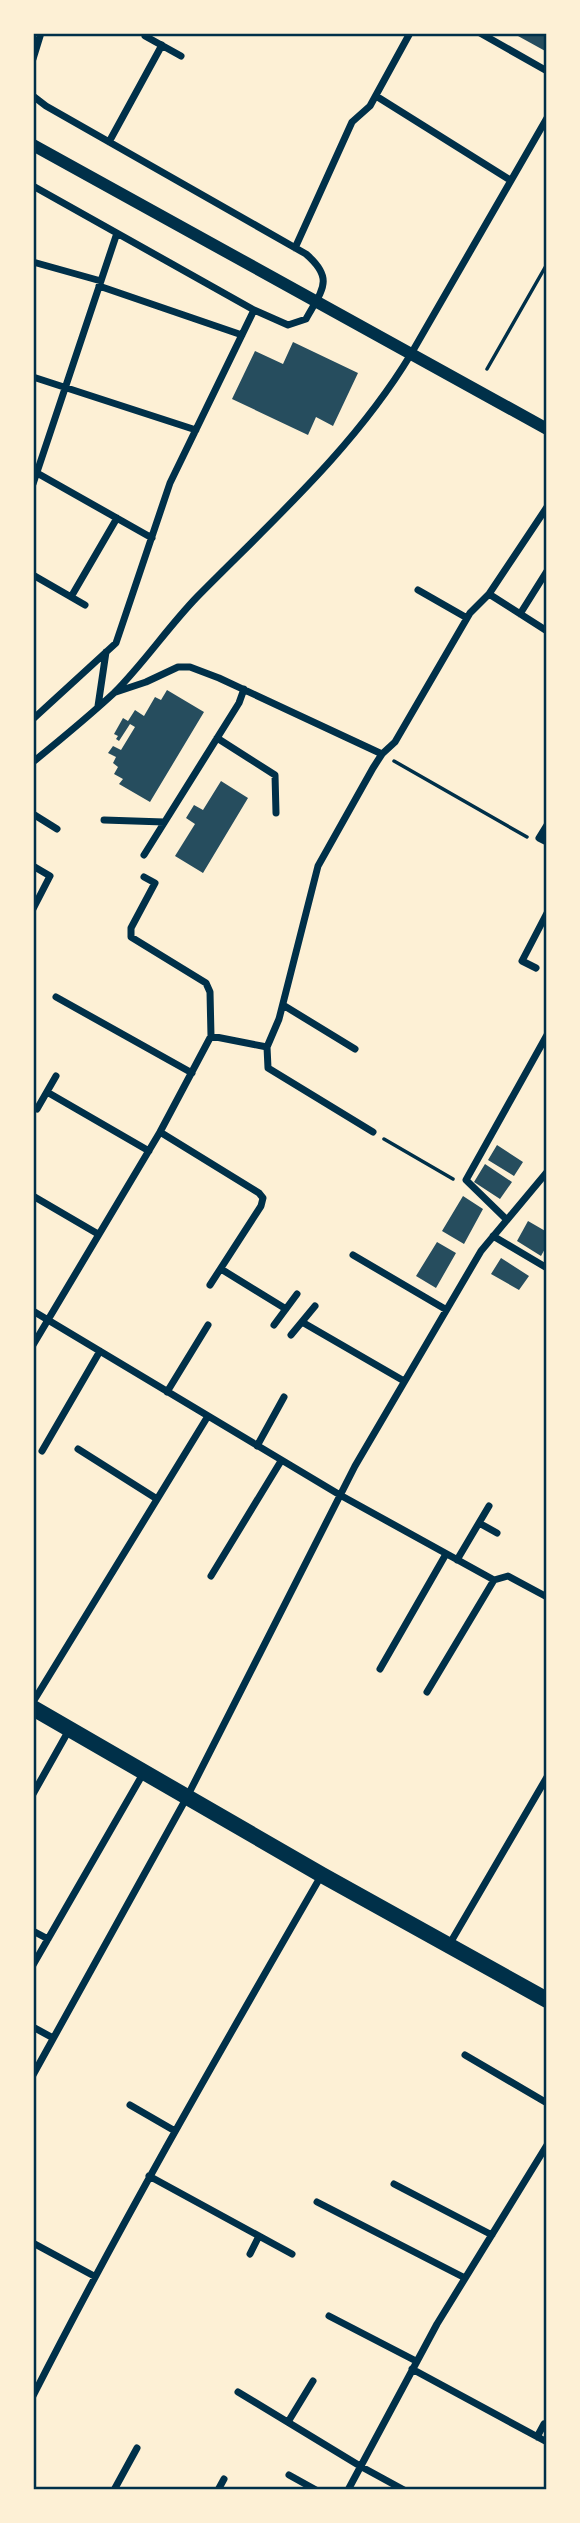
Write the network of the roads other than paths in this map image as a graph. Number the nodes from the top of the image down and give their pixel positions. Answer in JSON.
{"nodes":[{"id":1,"x":41,"y":33,"type":"edge"},
{"id":2,"x":410,"y":33,"type":"edge"},
{"id":3,"x":480,"y":33,"type":"edge"},
{"id":4,"x":145,"y":36,"type":"dead end"},
{"id":5,"x":162,"y":45,"type":"junction"},
{"id":6,"x":181,"y":56,"type":"dead end"},
{"id":7,"x":33,"y":59,"type":"edge"},
{"id":8,"x":547,"y":71,"type":"edge"},
{"id":9,"x":33,"y":96,"type":"edge"},
{"id":10,"x":376,"y":96,"type":"junction"},
{"id":11,"x":547,"y":118,"type":"edge"},
{"id":12,"x":109,"y":142,"type":"junction"},
{"id":13,"x":33,"y":145,"type":"edge"},
{"id":14,"x":510,"y":180,"type":"junction"},
{"id":15,"x":33,"y":186,"type":"edge"},
{"id":16,"x":117,"y":233,"type":"junction"},
{"id":17,"x":295,"y":248,"type":"junction"},
{"id":18,"x":33,"y":262,"type":"edge"},
{"id":19,"x":100,"y":283,"type":"junction"},
{"id":20,"x":315,"y":302,"type":"junction"},
{"id":21,"x":254,"y":310,"type":"junction"},
{"id":22,"x":242,"y":335,"type":"junction"},
{"id":23,"x":411,"y":354,"type":"junction"},
{"id":24,"x":33,"y":377,"type":"edge"},
{"id":25,"x":66,"y":386,"type":"junction"},
{"id":26,"x":547,"y":429,"type":"edge"},
{"id":27,"x":196,"y":430,"type":"junction"},
{"id":28,"x":37,"y":473,"type":"junction"},
{"id":29,"x":33,"y":483,"type":"edge"},
{"id":30,"x":547,"y":507,"type":"edge"},
{"id":31,"x":117,"y":518,"type":"junction"},
{"id":32,"x":152,"y":538,"type":"junction"},
{"id":33,"x":547,"y":571,"type":"edge"},
{"id":34,"x":33,"y":575,"type":"edge"},
{"id":35,"x":418,"y":590,"type":"dead end"},
{"id":36,"x":489,"y":594,"type":"junction"},
{"id":37,"x":71,"y":597,"type":"junction"},
{"id":38,"x":85,"y":606,"type":"dead end"},
{"id":39,"x":520,"y":614,"type":"junction"},
{"id":40,"x":467,"y":618,"type":"junction"},
{"id":41,"x":547,"y":631,"type":"edge"},
{"id":42,"x":107,"y":650,"type":"junction"},
{"id":43,"x":244,"y":689,"type":"junction"},
{"id":44,"x":114,"y":693,"type":"junction"},
{"id":45,"x":98,"y":707,"type":"junction"},
{"id":46,"x":33,"y":719,"type":"edge"},
{"id":47,"x":217,"y":738,"type":"junction"},
{"id":48,"x":382,"y":754,"type":"junction"},
{"id":49,"x":33,"y":762,"type":"edge"},
{"id":50,"x":276,"y":813,"type":"dead end"},
{"id":51,"x":33,"y":814,"type":"edge"},
{"id":52,"x":104,"y":820,"type":"dead end"},
{"id":53,"x":164,"y":822,"type":"junction"},
{"id":54,"x":547,"y":825,"type":"edge"},
{"id":55,"x":57,"y":829,"type":"dead end"},
{"id":56,"x":543,"y":840,"type":"edge"},
{"id":57,"x":144,"y":855,"type":"dead end"},
{"id":58,"x":33,"y":866,"type":"edge"},
{"id":59,"x":144,"y":877,"type":"dead end"},
{"id":60,"x":33,"y":909,"type":"edge"},
{"id":61,"x":547,"y":912,"type":"edge"},
{"id":62,"x":536,"y":968,"type":"dead end"},
{"id":63,"x":56,"y":996,"type":"dead end"},
{"id":64,"x":283,"y":1005,"type":"junction"},
{"id":65,"x":547,"y":1035,"type":"edge"},
{"id":66,"x":211,"y":1036,"type":"junction"},
{"id":67,"x":267,"y":1047,"type":"junction"},
{"id":68,"x":355,"y":1049,"type":"dead end"},
{"id":69,"x":192,"y":1073,"type":"junction"},
{"id":70,"x":56,"y":1076,"type":"dead end"},
{"id":71,"x":47,"y":1092,"type":"junction"},
{"id":72,"x":37,"y":1109,"type":"dead end"},
{"id":73,"x":160,"y":1132,"type":"junction"},
{"id":74,"x":373,"y":1132,"type":"road end"},
{"id":75,"x":149,"y":1151,"type":"junction"},
{"id":76,"x":547,"y":1172,"type":"edge"},
{"id":77,"x":33,"y":1196,"type":"edge"},
{"id":78,"x":506,"y":1219,"type":"junction"},
{"id":79,"x":98,"y":1234,"type":"junction"},
{"id":80,"x":493,"y":1236,"type":"junction"},
{"id":81,"x":352,"y":1255,"type":"dead end"},
{"id":82,"x":547,"y":1268,"type":"edge"},
{"id":83,"x":221,"y":1269,"type":"junction"},
{"id":84,"x":210,"y":1285,"type":"dead end"},
{"id":85,"x":297,"y":1294,"type":"dead end"},
{"id":86,"x":315,"y":1306,"type":"dead end"},
{"id":87,"x":286,"y":1309,"type":"junction"},
{"id":88,"x":445,"y":1309,"type":"junction"},
{"id":89,"x":33,"y":1311,"type":"edge"},
{"id":90,"x":47,"y":1320,"type":"junction"},
{"id":91,"x":302,"y":1322,"type":"junction"},
{"id":92,"x":208,"y":1325,"type":"dead end"},
{"id":93,"x":274,"y":1325,"type":"dead end"},
{"id":94,"x":291,"y":1335,"type":"dead end"},
{"id":95,"x":33,"y":1345,"type":"edge"},
{"id":96,"x":100,"y":1351,"type":"junction"},
{"id":97,"x":404,"y":1381,"type":"junction"},
{"id":98,"x":167,"y":1392,"type":"junction"},
{"id":99,"x":284,"y":1397,"type":"dead end"},
{"id":100,"x":208,"y":1416,"type":"junction"},
{"id":101,"x":257,"y":1446,"type":"junction"},
{"id":102,"x":78,"y":1449,"type":"dead end"},
{"id":103,"x":42,"y":1451,"type":"dead end"},
{"id":104,"x":281,"y":1461,"type":"junction"},
{"id":105,"x":340,"y":1495,"type":"junction"},
{"id":106,"x":157,"y":1499,"type":"junction"},
{"id":107,"x":489,"y":1506,"type":"dead end"},
{"id":108,"x":479,"y":1523,"type":"junction"},
{"id":109,"x":496,"y":1533,"type":"dead end"},
{"id":110,"x":446,"y":1554,"type":"junction"},
{"id":111,"x":457,"y":1560,"type":"junction"},
{"id":112,"x":211,"y":1576,"type":"dead end"},
{"id":113,"x":494,"y":1580,"type":"junction"},
{"id":114,"x":547,"y":1597,"type":"edge"},
{"id":115,"x":380,"y":1669,"type":"dead end"},
{"id":116,"x":427,"y":1692,"type":"dead end"},
{"id":117,"x":33,"y":1702,"type":"edge"},
{"id":118,"x":33,"y":1708,"type":"edge"},
{"id":119,"x":70,"y":1729,"type":"junction"},
{"id":120,"x":144,"y":1772,"type":"junction"},
{"id":121,"x":547,"y":1777,"type":"edge"},
{"id":122,"x":33,"y":1794,"type":"edge"},
{"id":123,"x":187,"y":1797,"type":"junction"},
{"id":124,"x":322,"y":1875,"type":"junction"},
{"id":125,"x":33,"y":1931,"type":"edge"},
{"id":126,"x":48,"y":1939,"type":"junction"},
{"id":127,"x":449,"y":1945,"type":"junction"},
{"id":128,"x":33,"y":1965,"type":"edge"},
{"id":129,"x":547,"y":2000,"type":"edge"},
{"id":130,"x":33,"y":2027,"type":"edge"},
{"id":131,"x":53,"y":2038,"type":"junction"},
{"id":132,"x":465,"y":2055,"type":"dead end"},
{"id":133,"x":33,"y":2075,"type":"edge"},
{"id":134,"x":547,"y":2103,"type":"edge"},
{"id":135,"x":130,"y":2105,"type":"dead end"},
{"id":136,"x":175,"y":2131,"type":"junction"},
{"id":137,"x":547,"y":2145,"type":"edge"},
{"id":138,"x":149,"y":2175,"type":"junction"},
{"id":139,"x":394,"y":2184,"type":"dead end"},
{"id":140,"x":317,"y":2202,"type":"dead end"},
{"id":141,"x":492,"y":2235,"type":"junction"},
{"id":142,"x":259,"y":2236,"type":"junction"},
{"id":143,"x":33,"y":2242,"type":"edge"},
{"id":144,"x":250,"y":2254,"type":"dead end"},
{"id":145,"x":292,"y":2254,"type":"dead end"},
{"id":146,"x":94,"y":2276,"type":"junction"},
{"id":147,"x":465,"y":2278,"type":"junction"},
{"id":148,"x":329,"y":2316,"type":"dead end"},
{"id":149,"x":414,"y":2365,"type":"junction"},
{"id":150,"x":313,"y":2381,"type":"dead end"},
{"id":151,"x":238,"y":2392,"type":"dead end"},
{"id":152,"x":33,"y":2396,"type":"edge"},
{"id":153,"x":288,"y":2422,"type":"junction"},
{"id":154,"x":544,"y":2424,"type":"dead end"},
{"id":155,"x":537,"y":2437,"type":"junction"},
{"id":156,"x":547,"y":2442,"type":"edge"},
{"id":157,"x":137,"y":2448,"type":"dead end"},
{"id":158,"x":360,"y":2466,"type":"junction"},
{"id":159,"x":289,"y":2475,"type":"dead end"},
{"id":160,"x":223,"y":2479,"type":"dead end"},
{"id":161,"x":114,"y":2490,"type":"edge"},
{"id":162,"x":218,"y":2490,"type":"edge"},
{"id":163,"x":316,"y":2490,"type":"edge"},
{"id":164,"x":348,"y":2490,"type":"edge"},
{"id":165,"x":404,"y":2490,"type":"edge"}],
"edges":[{"from":1,"to":7,"type":"street"},
{"from":2,"to":10,"type":"street"},
{"from":3,"to":8,"type":"street"},
{"from":4,"to":5,"type":"street"},
{"from":5,"to":6,"type":"street"},
{"from":5,"to":12,"type":"street"},
{"from":9,"to":12,"type":"street"},
{"from":10,"to":14,"type":"street"},
{"from":10,"to":17,"type":"street"},
{"from":11,"to":14,"type":"street"},
{"from":12,"to":17,"type":"street"},
{"from":13,"to":20,"type":"street"},
{"from":14,"to":23,"type":"street"},
{"from":15,"to":16,"type":"street"},
{"from":16,"to":19,"type":"street"},
{"from":16,"to":21,"type":"street"},
{"from":17,"to":20,"type":"street"},
{"from":18,"to":19,"type":"street"},
{"from":19,"to":22,"type":"street"},
{"from":19,"to":25,"type":"street"},
{"from":20,"to":21,"type":"street"},
{"from":20,"to":23,"type":"street"},
{"from":21,"to":22,"type":"street"},
{"from":22,"to":27,"type":"street"},
{"from":23,"to":26,"type":"street"},
{"from":23,"to":44,"type":"street"},
{"from":24,"to":25,"type":"street"},
{"from":25,"to":27,"type":"street"},
{"from":25,"to":28,"type":"street"},
{"from":27,"to":32,"type":"street"},
{"from":28,"to":29,"type":"street"},
{"from":28,"to":31,"type":"street"},
{"from":30,"to":36,"type":"street"},
{"from":31,"to":32,"type":"street"},
{"from":31,"to":37,"type":"street"},
{"from":32,"to":42,"type":"street"},
{"from":33,"to":39,"type":"street"},
{"from":34,"to":37,"type":"street"},
{"from":35,"to":40,"type":"street"},
{"from":36,"to":39,"type":"street"},
{"from":36,"to":40,"type":"street"},
{"from":37,"to":38,"type":"street"},
{"from":39,"to":41,"type":"street"},
{"from":40,"to":48,"type":"street"},
{"from":42,"to":45,"type":"street"},
{"from":42,"to":46,"type":"street"},
{"from":43,"to":44,"type":"street"},
{"from":43,"to":47,"type":"street"},
{"from":43,"to":48,"type":"street"},
{"from":44,"to":45,"type":"street"},
{"from":45,"to":49,"type":"street"},
{"from":47,"to":50,"type":"street"},
{"from":47,"to":53,"type":"street"},
{"from":48,"to":64,"type":"street"},
{"from":51,"to":55,"type":"street"},
{"from":52,"to":53,"type":"street"},
{"from":53,"to":57,"type":"street"},
{"from":54,"to":56,"type":"street"},
{"from":58,"to":60,"type":"street"},
{"from":59,"to":66,"type":"street"},
{"from":61,"to":62,"type":"street"},
{"from":63,"to":69,"type":"street"},
{"from":64,"to":67,"type":"street"},
{"from":64,"to":68,"type":"street"},
{"from":65,"to":78,"type":"street"},
{"from":66,"to":67,"type":"street"},
{"from":66,"to":69,"type":"street"},
{"from":67,"to":74,"type":"street"},
{"from":69,"to":73,"type":"street"},
{"from":70,"to":71,"type":"street"},
{"from":71,"to":72,"type":"street"},
{"from":71,"to":75,"type":"street"},
{"from":73,"to":75,"type":"street"},
{"from":73,"to":83,"type":"street"},
{"from":75,"to":79,"type":"street"},
{"from":76,"to":78,"type":"street"},
{"from":77,"to":79,"type":"street"},
{"from":78,"to":80,"type":"street"},
{"from":79,"to":90,"type":"street"},
{"from":80,"to":82,"type":"street"},
{"from":80,"to":88,"type":"street"},
{"from":81,"to":88,"type":"street"},
{"from":83,"to":84,"type":"street"},
{"from":83,"to":87,"type":"street"},
{"from":85,"to":87,"type":"street"},
{"from":86,"to":91,"type":"street"},
{"from":87,"to":93,"type":"street"},
{"from":88,"to":97,"type":"street"},
{"from":89,"to":90,"type":"street"},
{"from":90,"to":95,"type":"street"},
{"from":90,"to":96,"type":"street"},
{"from":91,"to":94,"type":"street"},
{"from":91,"to":97,"type":"street"},
{"from":92,"to":98,"type":"street"},
{"from":96,"to":98,"type":"street"},
{"from":96,"to":103,"type":"street"},
{"from":97,"to":105,"type":"street"},
{"from":98,"to":100,"type":"street"},
{"from":99,"to":101,"type":"street"},
{"from":100,"to":101,"type":"street"},
{"from":100,"to":106,"type":"street"},
{"from":101,"to":104,"type":"street"},
{"from":102,"to":106,"type":"street"},
{"from":104,"to":105,"type":"street"},
{"from":104,"to":112,"type":"street"},
{"from":105,"to":110,"type":"street"},
{"from":105,"to":123,"type":"street"},
{"from":106,"to":117,"type":"street"},
{"from":107,"to":108,"type":"street"},
{"from":108,"to":109,"type":"street"},
{"from":108,"to":111,"type":"street"},
{"from":110,"to":111,"type":"street"},
{"from":110,"to":115,"type":"street"},
{"from":111,"to":113,"type":"street"},
{"from":113,"to":114,"type":"street"},
{"from":113,"to":116,"type":"street"},
{"from":118,"to":119,"type":"main road"},
{"from":119,"to":120,"type":"main road"},
{"from":119,"to":122,"type":"street"},
{"from":120,"to":123,"type":"main road"},
{"from":120,"to":126,"type":"street"},
{"from":121,"to":127,"type":"street"},
{"from":123,"to":124,"type":"main road"},
{"from":123,"to":131,"type":"street"},
{"from":124,"to":127,"type":"main road"},
{"from":124,"to":136,"type":"street"},
{"from":125,"to":126,"type":"street"},
{"from":126,"to":128,"type":"street"},
{"from":127,"to":129,"type":"main road"},
{"from":130,"to":131,"type":"street"},
{"from":131,"to":133,"type":"street"},
{"from":132,"to":134,"type":"street"},
{"from":135,"to":136,"type":"street"},
{"from":136,"to":138,"type":"street"},
{"from":137,"to":141,"type":"street"},
{"from":138,"to":142,"type":"street"},
{"from":138,"to":146,"type":"street"},
{"from":139,"to":141,"type":"street"},
{"from":140,"to":147,"type":"street"},
{"from":141,"to":147,"type":"street"},
{"from":142,"to":144,"type":"street"},
{"from":142,"to":145,"type":"street"},
{"from":143,"to":146,"type":"street"},
{"from":146,"to":152,"type":"street"},
{"from":147,"to":149,"type":"street"},
{"from":148,"to":149,"type":"street"},
{"from":149,"to":155,"type":"street"},
{"from":149,"to":158,"type":"street"},
{"from":150,"to":153,"type":"street"},
{"from":151,"to":153,"type":"street"},
{"from":153,"to":158,"type":"street"},
{"from":154,"to":155,"type":"street"},
{"from":155,"to":156,"type":"street"},
{"from":157,"to":161,"type":"street"},
{"from":158,"to":164,"type":"street"},
{"from":158,"to":165,"type":"street"},
{"from":159,"to":163,"type":"street"},
{"from":160,"to":162,"type":"street"}]}
